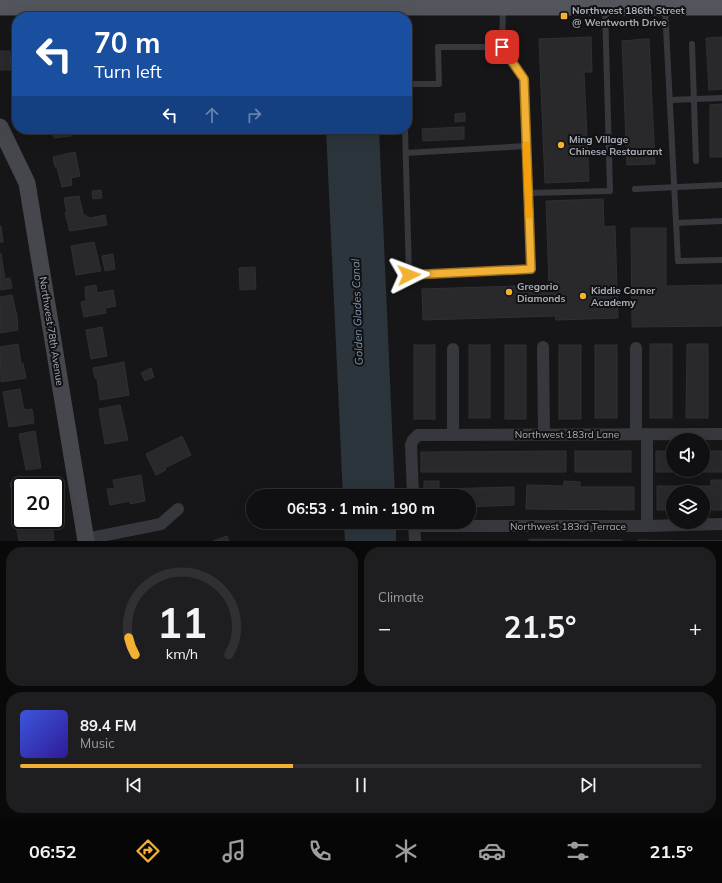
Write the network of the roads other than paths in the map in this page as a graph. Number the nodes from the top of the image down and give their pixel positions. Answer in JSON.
{"nodes":[{"id":1,"x":570,"y":3,"type":"edge"},
{"id":2,"x":0,"y":6,"type":"edge"},
{"id":3,"x":253,"y":6,"type":"edge"},
{"id":4,"x":402,"y":6,"type":"edge"},
{"id":5,"x":503,"y":6,"type":"junction"},
{"id":6,"x":605,"y":6,"type":"junction"},
{"id":7,"x":665,"y":6,"type":"junction"},
{"id":8,"x":722,"y":6,"type":"edge"},
{"id":9,"x":692,"y":44,"type":"dead end"},
{"id":10,"x":502,"y":47,"type":"junction"},
{"id":11,"x":412,"y":84,"type":"edge"},
{"id":12,"x":722,"y":98,"type":"edge"},
{"id":13,"x":694,"y":99,"type":"junction"},
{"id":14,"x":670,"y":100,"type":"junction"},
{"id":15,"x":0,"y":127,"type":"edge"},
{"id":16,"x":405,"y":134,"type":"edge"},
{"id":17,"x":526,"y":146,"type":"junction"},
{"id":18,"x":406,"y":153,"type":"junction"},
{"id":19,"x":696,"y":161,"type":"dead end"},
{"id":20,"x":722,"y":185,"type":"edge"},
{"id":21,"x":674,"y":187,"type":"junction"},
{"id":22,"x":635,"y":189,"type":"dead end"},
{"id":23,"x":528,"y":193,"type":"junction"},
{"id":24,"x":722,"y":221,"type":"edge"},
{"id":25,"x":676,"y":223,"type":"junction"},
{"id":26,"x":722,"y":260,"type":"edge"},
{"id":27,"x":544,"y":347,"type":"dead end"},
{"id":28,"x":636,"y":348,"type":"dead end"},
{"id":29,"x":454,"y":349,"type":"dead end"},
{"id":30,"x":544,"y":434,"type":"junction"},
{"id":31,"x":641,"y":434,"type":"junction"},
{"id":32,"x":722,"y":434,"type":"edge"},
{"id":33,"x":453,"y":435,"type":"junction"},
{"id":34,"x":413,"y":489,"type":"edge"},
{"id":35,"x":178,"y":509,"type":"dead end"},
{"id":36,"x":722,"y":524,"type":"edge"},
{"id":37,"x":476,"y":525,"type":"edge"},
{"id":38,"x":647,"y":526,"type":"junction"},
{"id":39,"x":414,"y":529,"type":"edge"},
{"id":40,"x":86,"y":540,"type":"edge"},
{"id":41,"x":415,"y":541,"type":"edge"}],
"edges":[{"from":1,"to":5,"type":"main road"},
{"from":1,"to":6,"type":"main road"},
{"from":2,"to":3,"type":"main road"},
{"from":3,"to":4,"type":"main road"},
{"from":4,"to":5,"type":"main road"},
{"from":5,"to":10,"type":"lane"},
{"from":6,"to":7,"type":"main road"},
{"from":6,"to":23,"type":"lane"},
{"from":7,"to":8,"type":"main road"},
{"from":7,"to":14,"type":"lane"},
{"from":9,"to":13,"type":"lane"},
{"from":10,"to":11,"type":"lane"},
{"from":10,"to":17,"type":"lane"},
{"from":12,"to":13,"type":"lane"},
{"from":13,"to":14,"type":"lane"},
{"from":13,"to":19,"type":"lane"},
{"from":14,"to":21,"type":"lane"},
{"from":15,"to":40,"type":"street","name":"Northwest 78th Avenue"},
{"from":16,"to":18,"type":"lane"},
{"from":17,"to":18,"type":"lane"},
{"from":17,"to":23,"type":"lane"},
{"from":18,"to":23,"type":"lane"},
{"from":20,"to":21,"type":"lane"},
{"from":21,"to":22,"type":"lane"},
{"from":21,"to":25,"type":"lane"},
{"from":24,"to":25,"type":"lane"},
{"from":25,"to":26,"type":"lane"},
{"from":27,"to":30,"type":"street"},
{"from":28,"to":31,"type":"street"},
{"from":29,"to":33,"type":"street"},
{"from":30,"to":31,"type":"street","name":"Northwest 183rd Lane"},
{"from":30,"to":33,"type":"street","name":"Northwest 183rd Lane"},
{"from":31,"to":32,"type":"street","name":"Northwest 183rd Lane"},
{"from":31,"to":38,"type":"street"},
{"from":33,"to":34,"type":"street","name":"Northwest 183rd Lane"},
{"from":35,"to":40,"type":"street"},
{"from":36,"to":38,"type":"street","name":"Northwest 183rd Terrace"},
{"from":37,"to":38,"type":"street","name":"Northwest 183rd Terrace"},
{"from":39,"to":41,"type":"street"}]}
